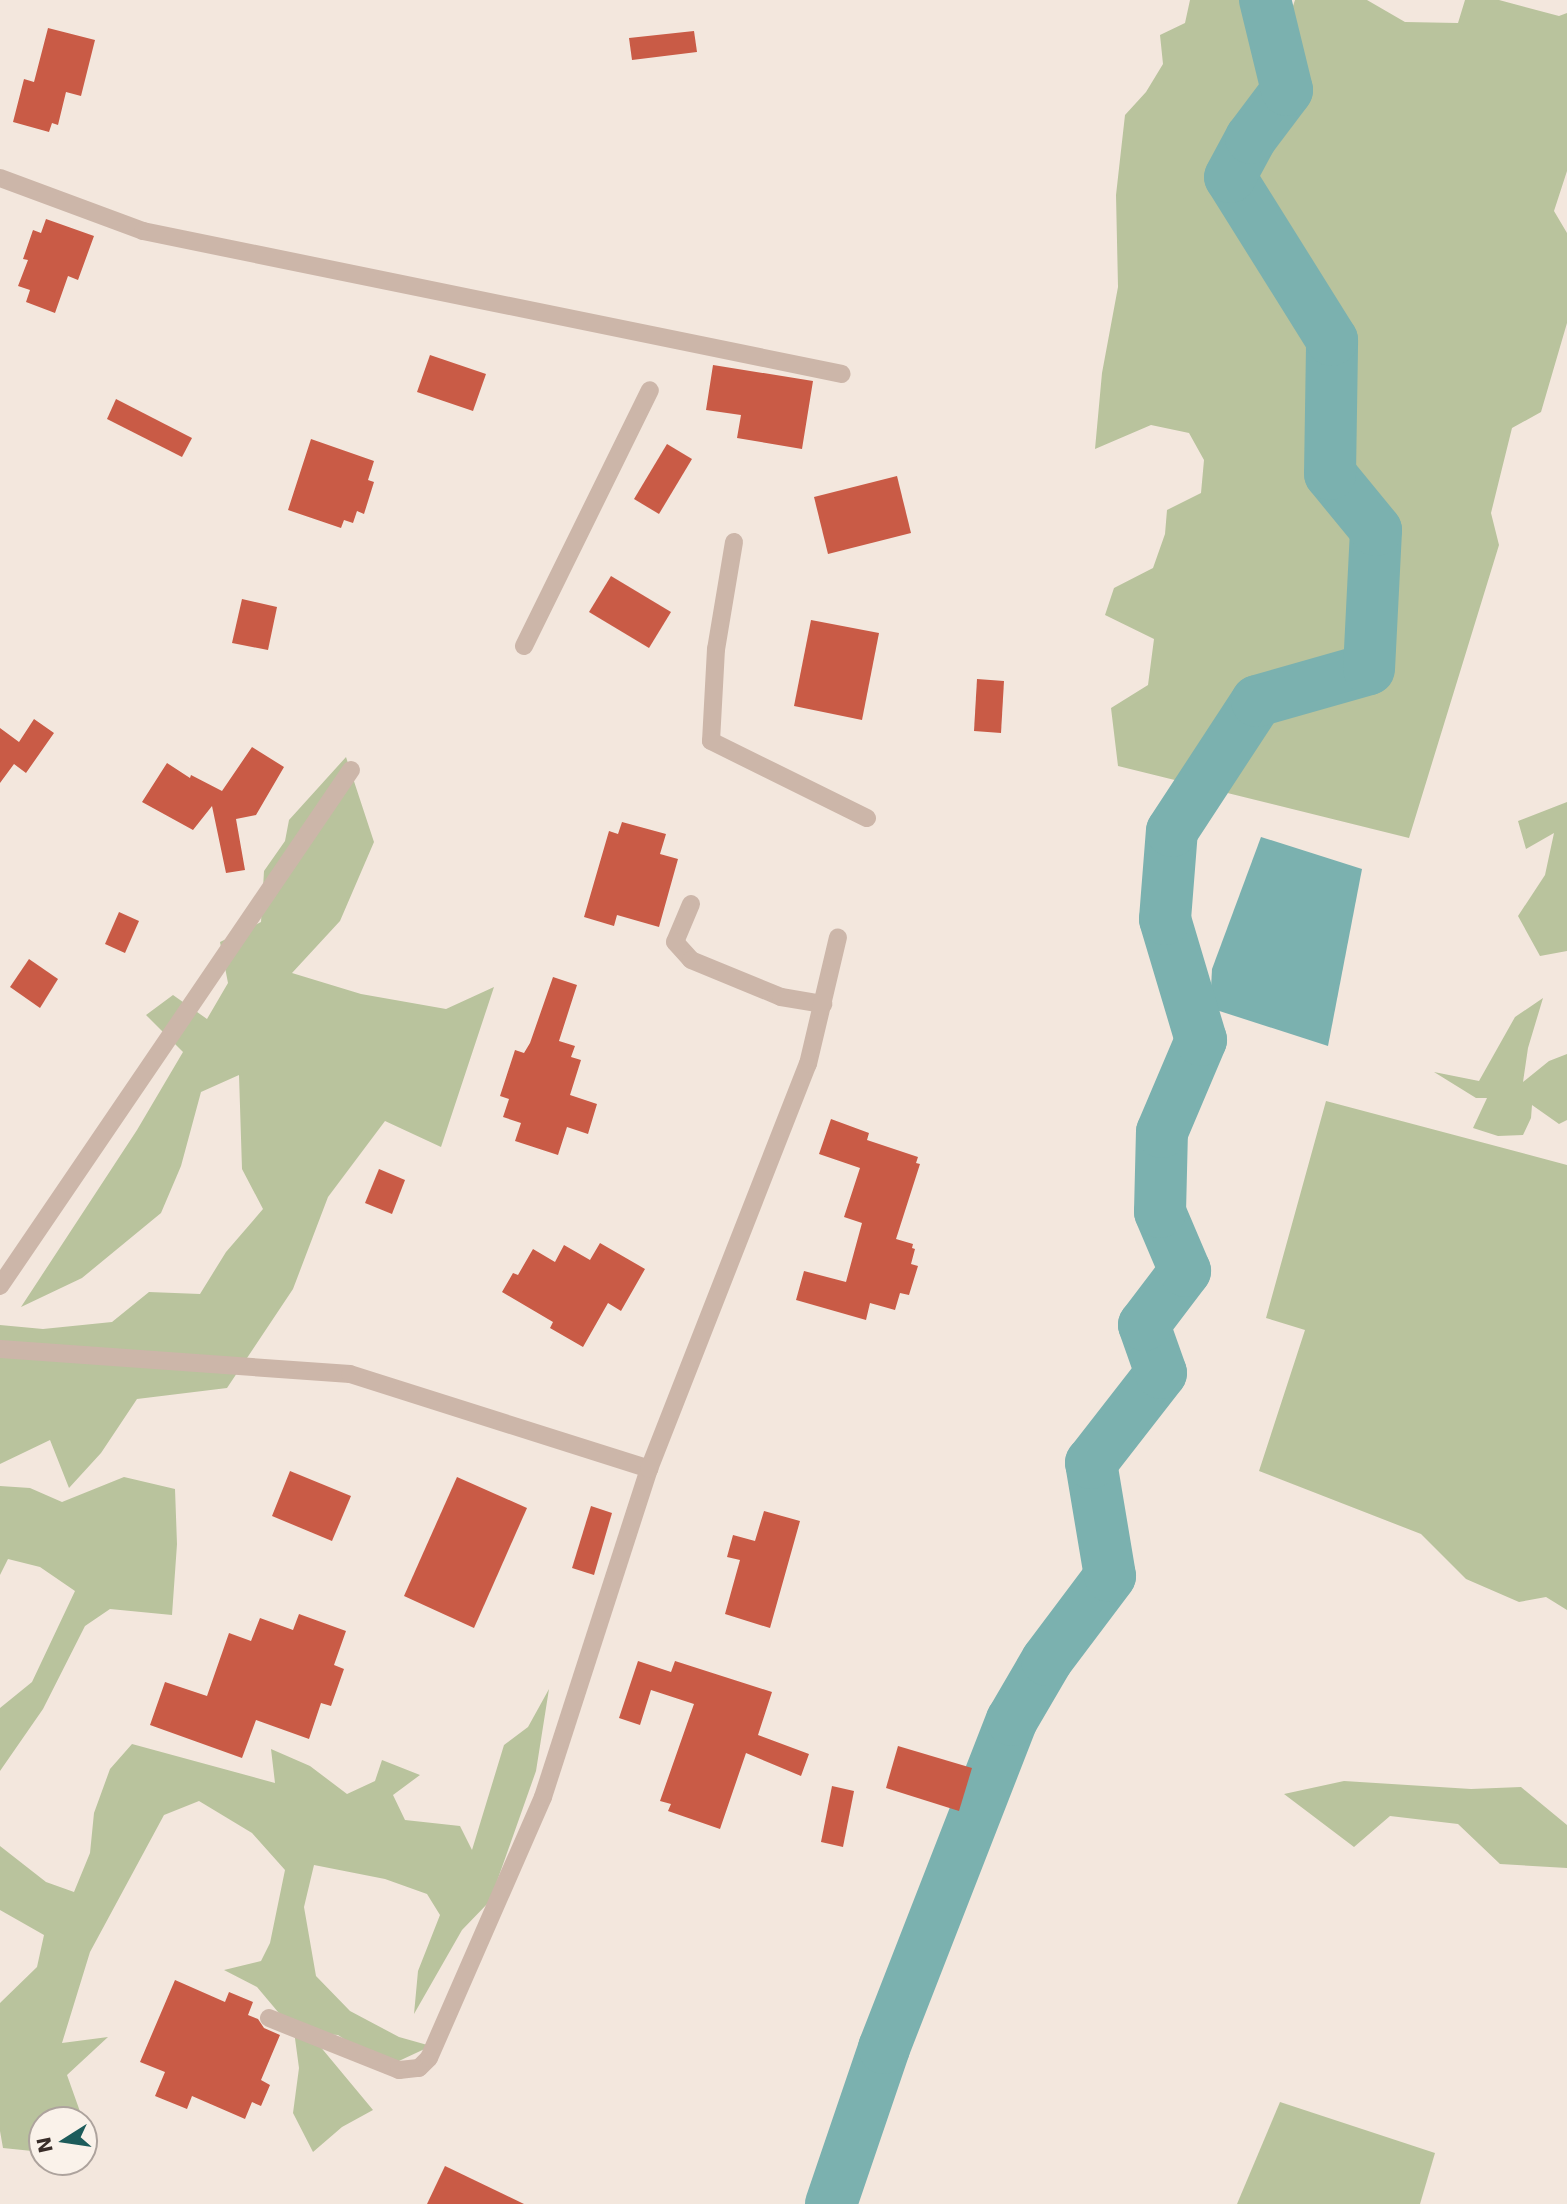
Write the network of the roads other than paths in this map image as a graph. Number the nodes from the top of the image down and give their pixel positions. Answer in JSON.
{"nodes":[{"id":1,"x":0,"y":178,"type":"edge"},
{"id":2,"x":842,"y":374,"type":"dead end"},
{"id":3,"x":650,"y":390,"type":"dead end"},
{"id":4,"x":734,"y":542,"type":"dead end"},
{"id":5,"x":524,"y":646,"type":"dead end"},
{"id":6,"x":351,"y":770,"type":"dead end"},
{"id":7,"x":867,"y":818,"type":"dead end"},
{"id":8,"x":691,"y":904,"type":"dead end"},
{"id":9,"x":838,"y":937,"type":"dead end"},
{"id":10,"x":822,"y":1004,"type":"junction"},
{"id":11,"x":0,"y":1286,"type":"edge"},
{"id":12,"x":0,"y":1349,"type":"edge"},
{"id":13,"x":649,"y":1469,"type":"junction"},
{"id":14,"x":269,"y":2018,"type":"dead end"}],
"edges":[{"from":1,"to":2,"type":"street"},
{"from":3,"to":5,"type":"street"},
{"from":4,"to":7,"type":"street"},
{"from":6,"to":11,"type":"street"},
{"from":8,"to":10,"type":"street"},
{"from":9,"to":10,"type":"street"},
{"from":10,"to":13,"type":"street"},
{"from":12,"to":13,"type":"street"},
{"from":13,"to":14,"type":"street"}]}
